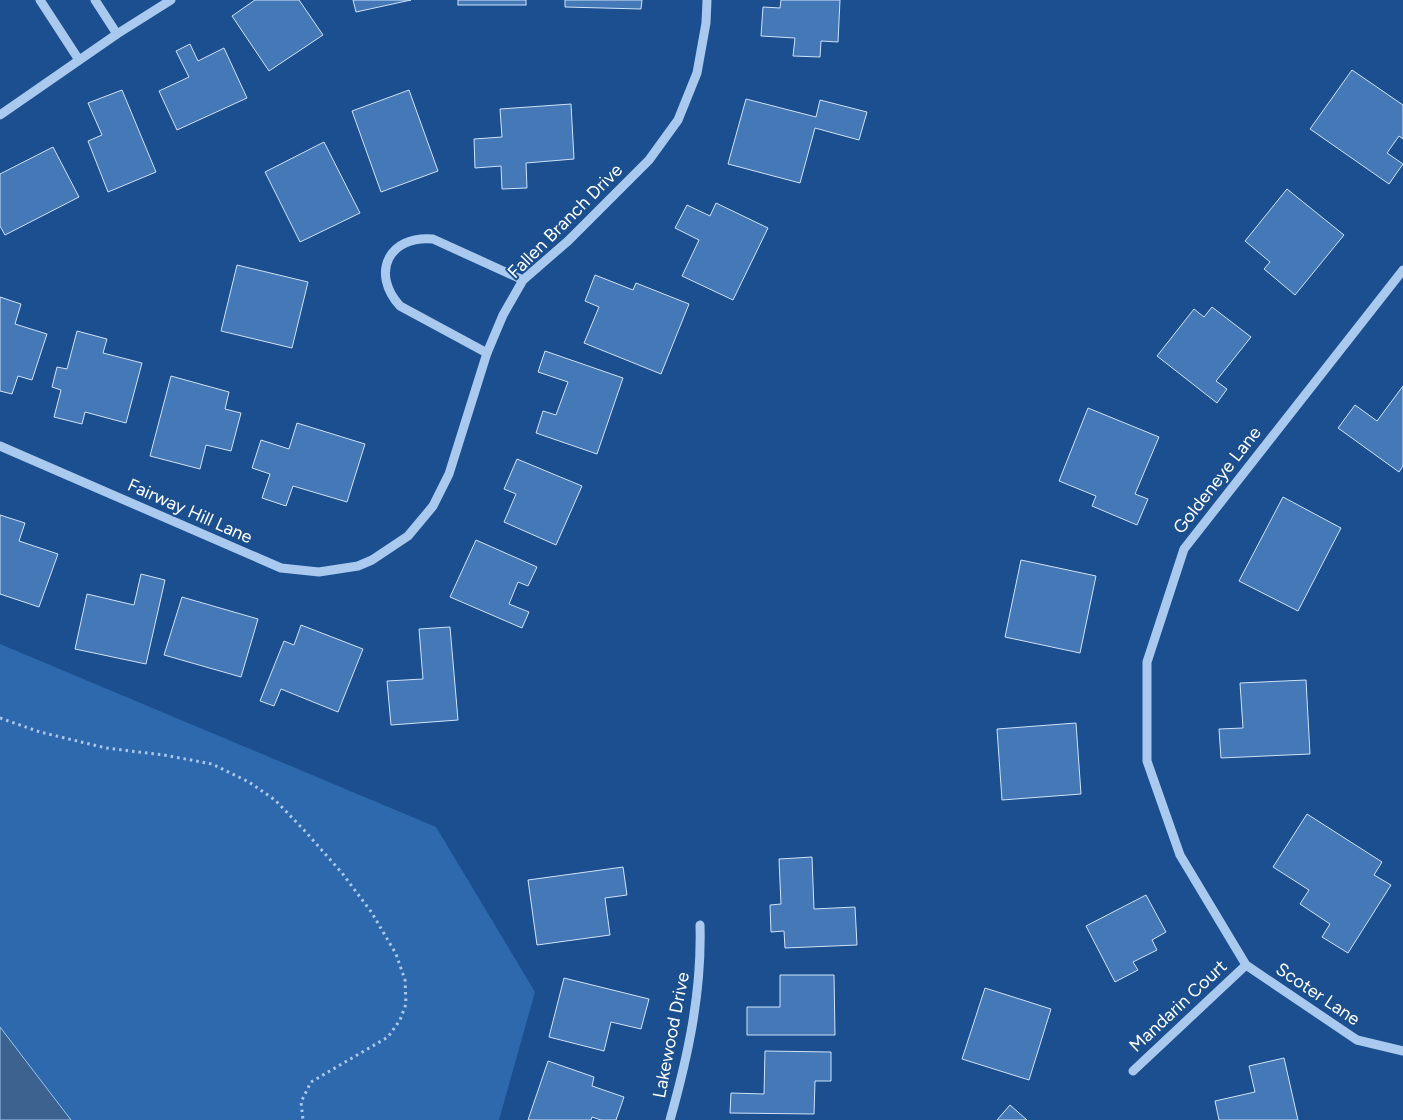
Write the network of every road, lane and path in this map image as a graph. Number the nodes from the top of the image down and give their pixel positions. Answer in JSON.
{"nodes":[{"id":1,"x":40,"y":0,"type":"edge"},
{"id":2,"x":95,"y":0,"type":"edge"},
{"id":3,"x":171,"y":0,"type":"edge"},
{"id":4,"x":707,"y":0,"type":"edge"},
{"id":5,"x":117,"y":34,"type":"junction"},
{"id":6,"x":79,"y":60,"type":"junction"},
{"id":7,"x":0,"y":115,"type":"edge"},
{"id":8,"x":1403,"y":270,"type":"edge"},
{"id":9,"x":523,"y":280,"type":"junction"},
{"id":10,"x":487,"y":353,"type":"junction"},
{"id":11,"x":0,"y":446,"type":"edge"},
{"id":12,"x":372,"y":560,"type":"joint"},
{"id":13,"x":0,"y":718,"type":"edge"},
{"id":14,"x":700,"y":925,"type":"dead end"},
{"id":15,"x":1246,"y":965,"type":"junction"},
{"id":16,"x":1403,"y":1051,"type":"edge"},
{"id":17,"x":1133,"y":1071,"type":"dead end"},
{"id":18,"x":303,"y":1120,"type":"edge"},
{"id":19,"x":670,"y":1120,"type":"edge"}],
"edges":[{"from":1,"to":6,"type":"street"},
{"from":2,"to":5,"type":"street"},
{"from":3,"to":5,"type":"street"},
{"from":4,"to":9,"type":"street","name":"Fallen Branch Drive"},
{"from":5,"to":6,"type":"street"},
{"from":6,"to":7,"type":"street"},
{"from":8,"to":15,"type":"street","name":"Goldeneye Lane"},
{"from":9,"to":10,"type":"street","name":"Fallen Branch Drive"},
{"from":9,"to":10,"type":"street"},
{"from":10,"to":12,"type":"street","name":"Fallen Branch Drive"},
{"from":11,"to":12,"type":"street","name":"Fairway Hill Lane"},
{"from":13,"to":18,"type":"path"},
{"from":14,"to":19,"type":"street","name":"Lakewood Drive"},
{"from":15,"to":16,"type":"street","name":"Scoter Lane"},
{"from":15,"to":17,"type":"street","name":"Mandarin Court"}]}
